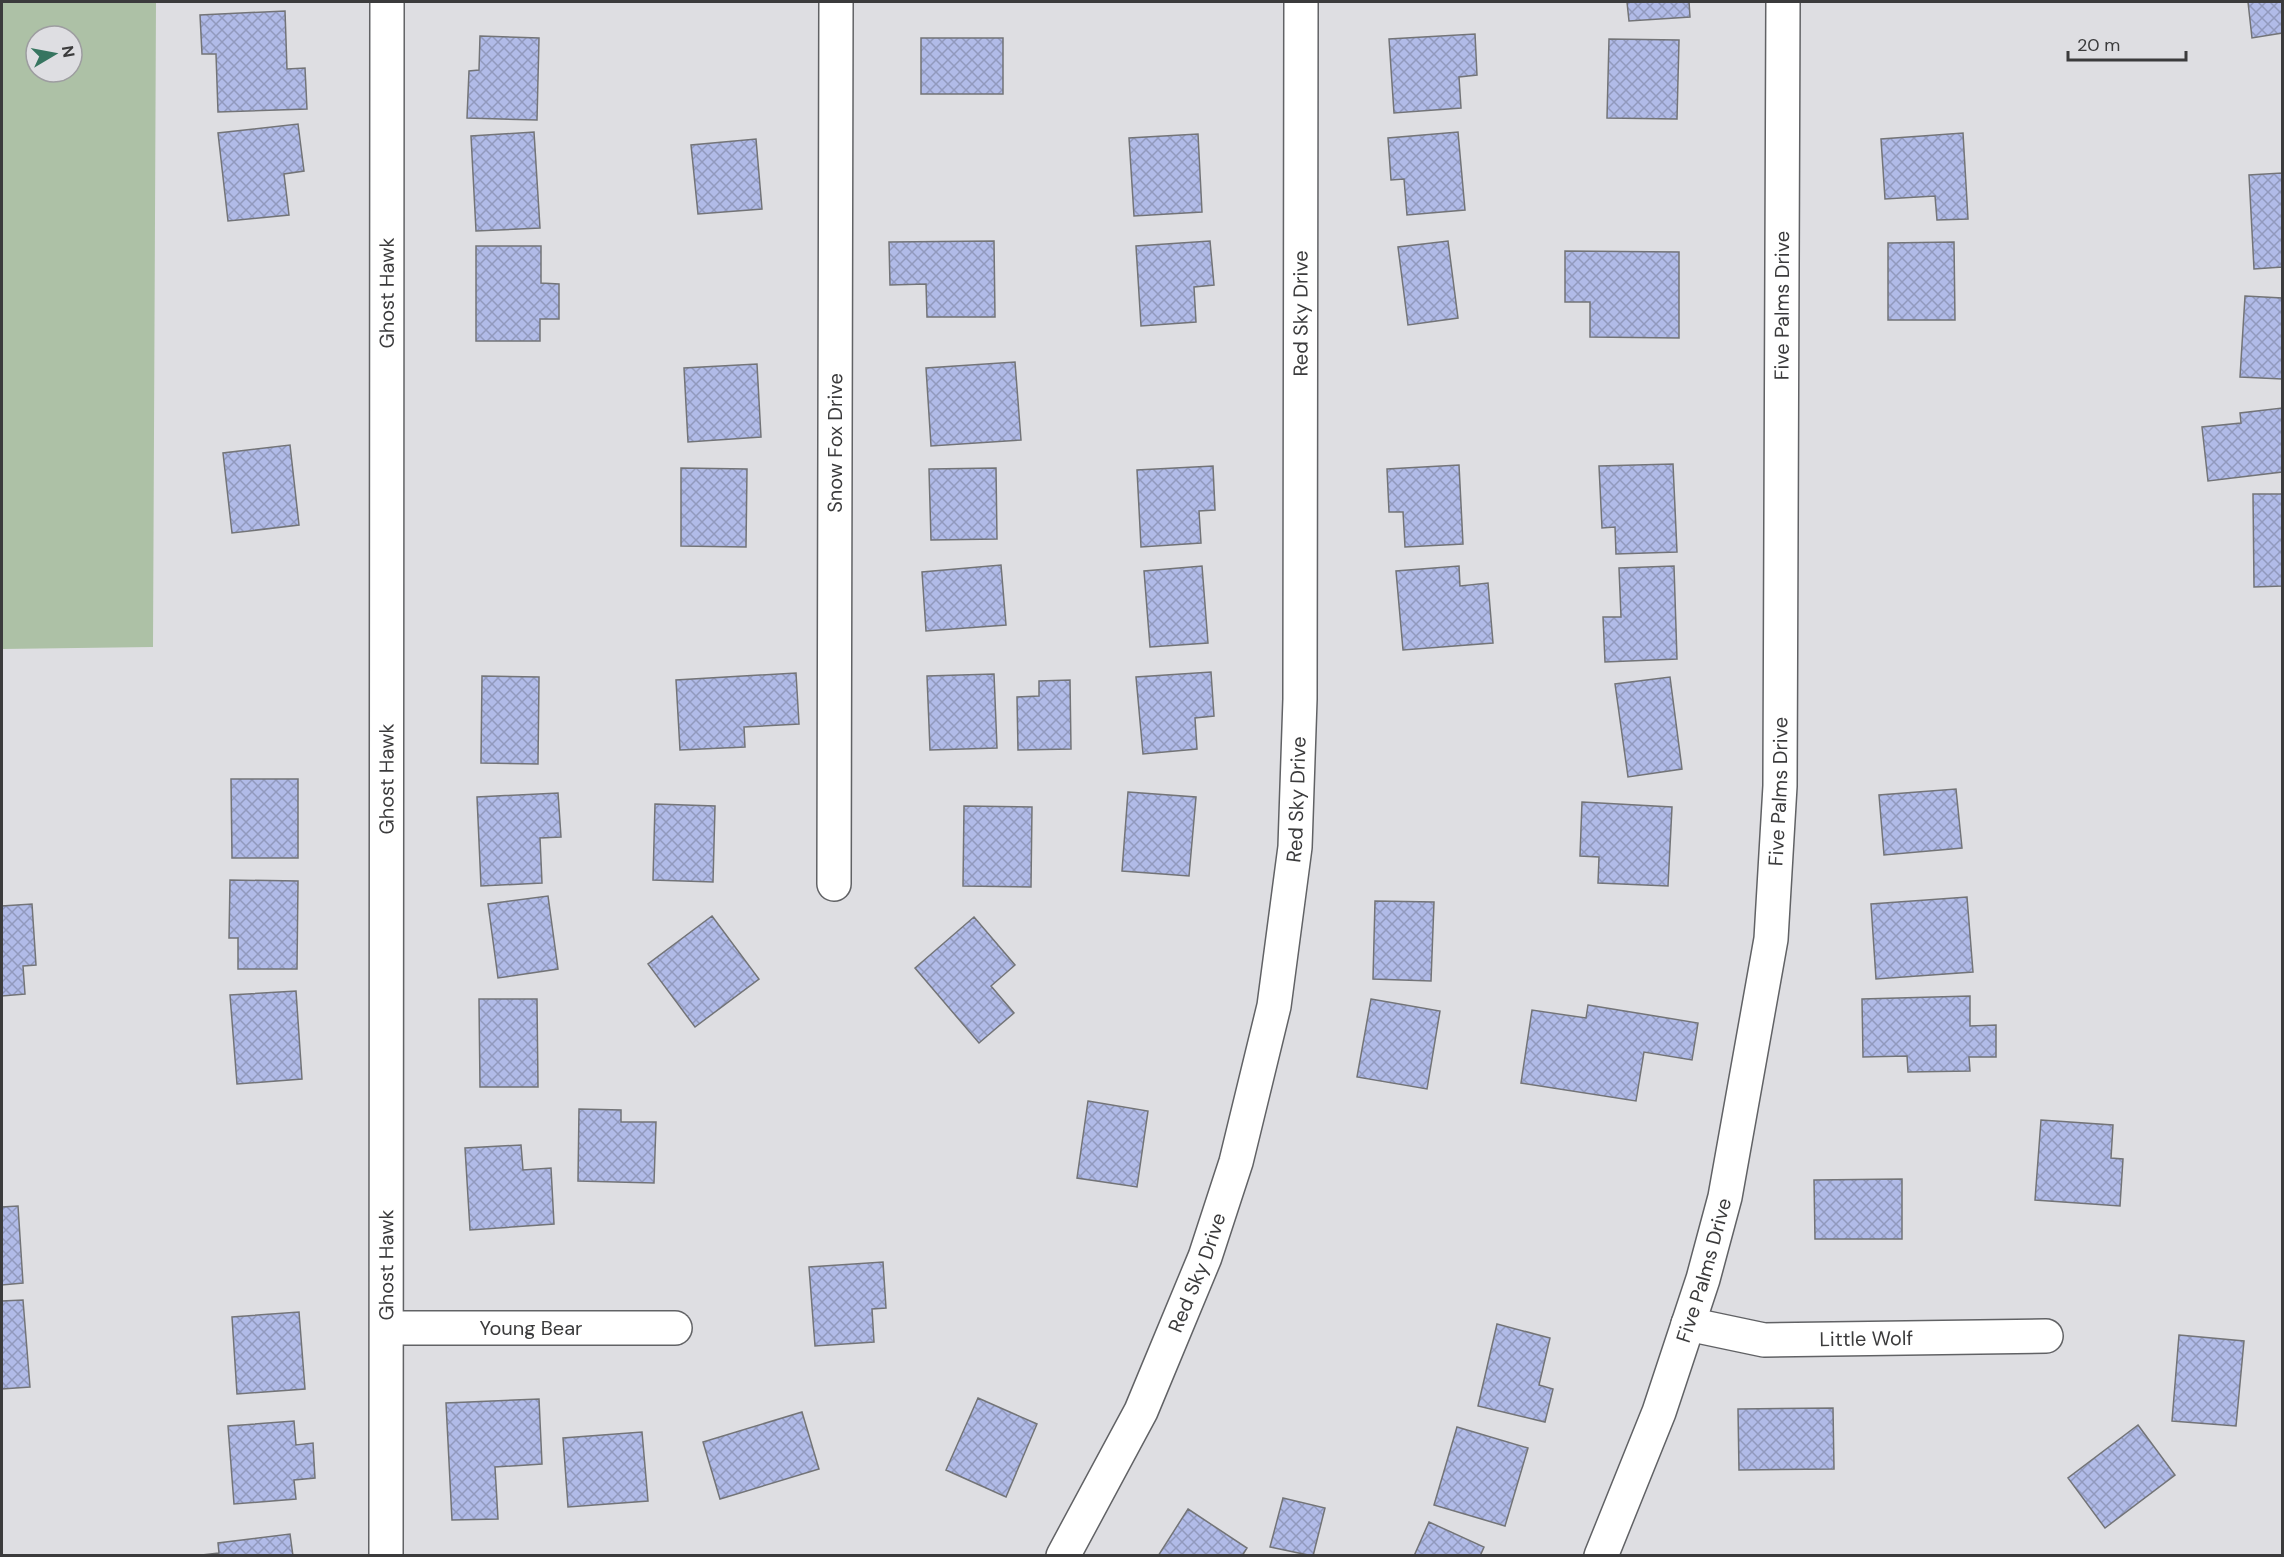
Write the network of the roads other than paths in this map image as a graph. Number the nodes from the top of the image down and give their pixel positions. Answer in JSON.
{"nodes":[{"id":1,"x":387,"y":2,"type":"edge"},
{"id":2,"x":836,"y":2,"type":"edge"},
{"id":3,"x":1301,"y":2,"type":"edge"},
{"id":4,"x":1783,"y":2,"type":"edge"},
{"id":5,"x":834,"y":884,"type":"dead end"},
{"id":6,"x":1688,"y":1324,"type":"junction"},
{"id":7,"x":387,"y":1328,"type":"junction"},
{"id":8,"x":675,"y":1328,"type":"dead end"},
{"id":9,"x":2046,"y":1336,"type":"dead end"},
{"id":10,"x":386,"y":1556,"type":"edge"},
{"id":11,"x":1063,"y":1556,"type":"edge"},
{"id":12,"x":1601,"y":1556,"type":"edge"}],
"edges":[{"from":1,"to":7,"type":"street","name":"Ghost Hawk"},
{"from":2,"to":5,"type":"street","name":"Snow Fox Drive"},
{"from":3,"to":11,"type":"street","name":"Red Sky Drive"},
{"from":4,"to":6,"type":"street","name":"Five Palms Drive"},
{"from":6,"to":9,"type":"street","name":"Little Wolf"},
{"from":6,"to":12,"type":"street","name":"Five Palms Drive"},
{"from":7,"to":8,"type":"street","name":"Young Bear"},
{"from":7,"to":10,"type":"street","name":"Ghost Hawk"}]}
